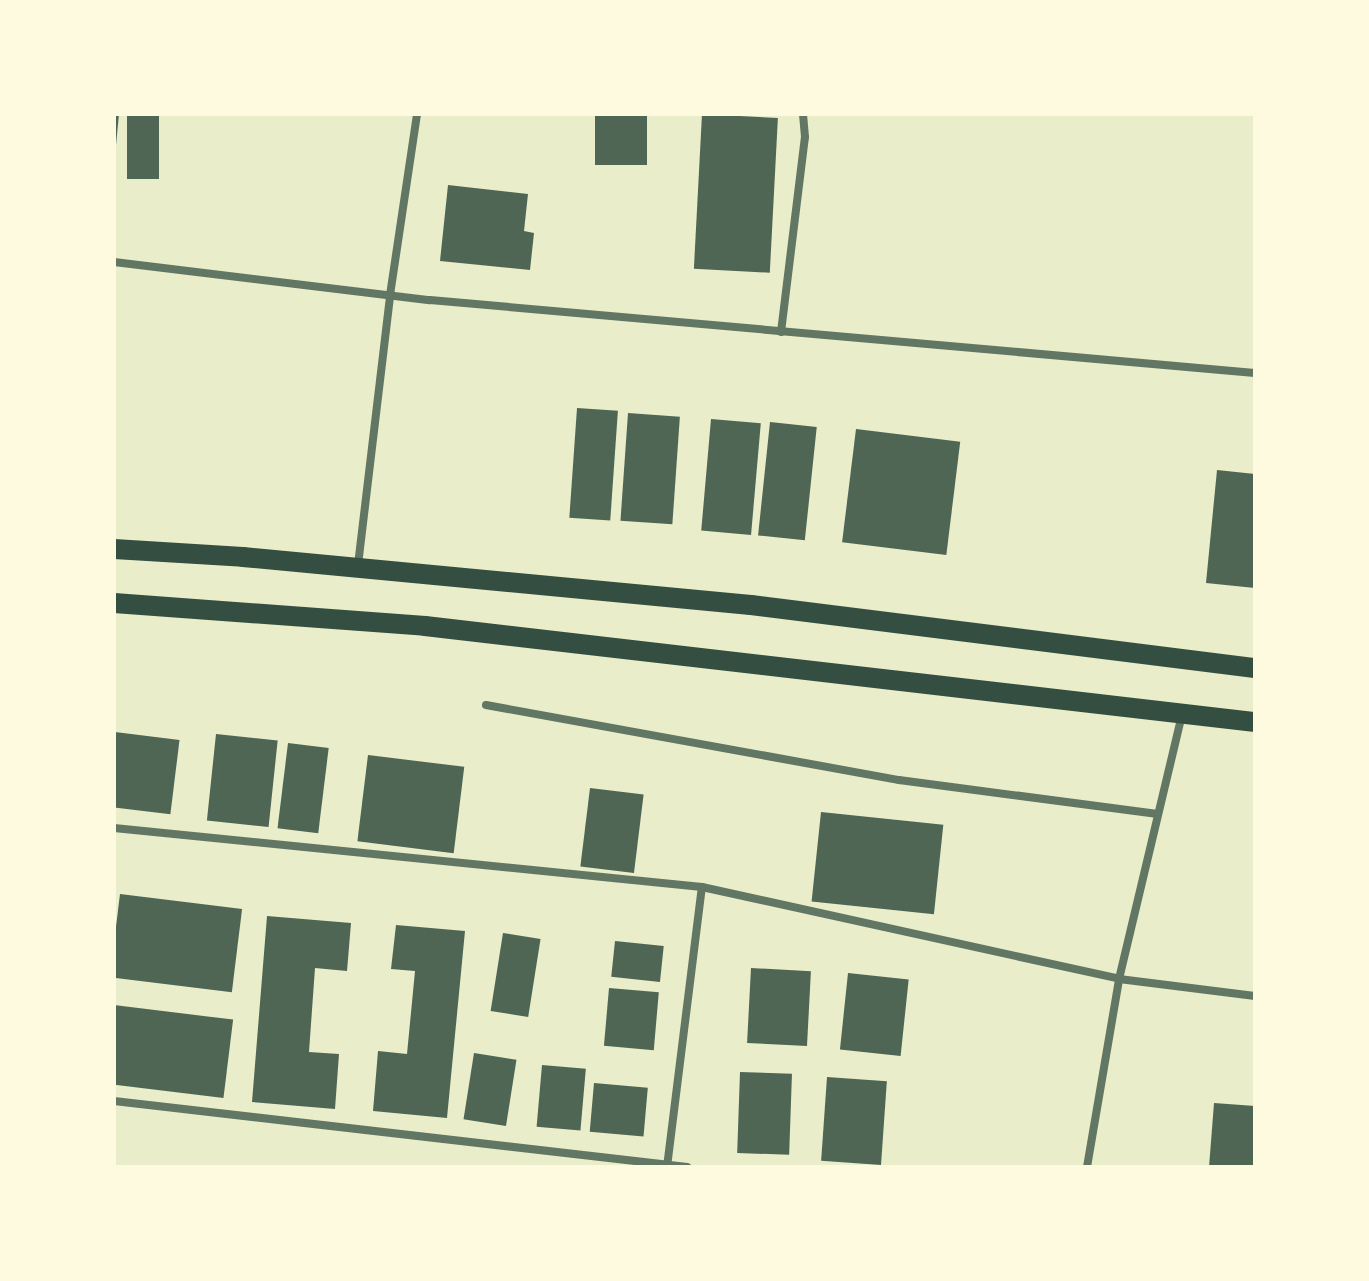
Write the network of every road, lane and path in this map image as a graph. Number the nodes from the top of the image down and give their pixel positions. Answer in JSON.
{"nodes":[{"id":1,"x":417,"y":114,"type":"edge"},
{"id":2,"x":803,"y":114,"type":"edge"},
{"id":3,"x":114,"y":262,"type":"edge"},
{"id":4,"x":390,"y":295,"type":"junction"},
{"id":5,"x":781,"y":332,"type":"junction"},
{"id":6,"x":1255,"y":373,"type":"edge"},
{"id":7,"x":114,"y":549,"type":"edge"},
{"id":8,"x":358,"y":568,"type":"junction"},
{"id":9,"x":114,"y":603,"type":"edge"},
{"id":10,"x":1255,"y":668,"type":"edge"},
{"id":11,"x":486,"y":705,"type":"dead end"},
{"id":12,"x":1182,"y":714,"type":"junction"},
{"id":13,"x":1255,"y":722,"type":"edge"},
{"id":14,"x":1158,"y":814,"type":"junction"},
{"id":15,"x":114,"y":828,"type":"edge"},
{"id":16,"x":702,"y":887,"type":"junction"},
{"id":17,"x":1119,"y":979,"type":"junction"},
{"id":18,"x":1255,"y":996,"type":"edge"},
{"id":19,"x":114,"y":1101,"type":"edge"},
{"id":20,"x":667,"y":1166,"type":"edge"},
{"id":21,"x":687,"y":1167,"type":"edge"},
{"id":22,"x":1087,"y":1167,"type":"edge"}],
"edges":[{"from":1,"to":4,"type":"street"},
{"from":2,"to":5,"type":"street"},
{"from":3,"to":4,"type":"street"},
{"from":4,"to":5,"type":"street"},
{"from":4,"to":8,"type":"street"},
{"from":5,"to":6,"type":"street"},
{"from":7,"to":8,"type":"main road"},
{"from":8,"to":10,"type":"main road"},
{"from":9,"to":12,"type":"main road"},
{"from":11,"to":14,"type":"street"},
{"from":12,"to":13,"type":"main road"},
{"from":12,"to":14,"type":"street"},
{"from":14,"to":17,"type":"street"},
{"from":15,"to":16,"type":"street"},
{"from":16,"to":17,"type":"street"},
{"from":16,"to":20,"type":"street"},
{"from":17,"to":18,"type":"street"},
{"from":17,"to":22,"type":"street"},
{"from":19,"to":20,"type":"street"},
{"from":20,"to":21,"type":"street"}]}
